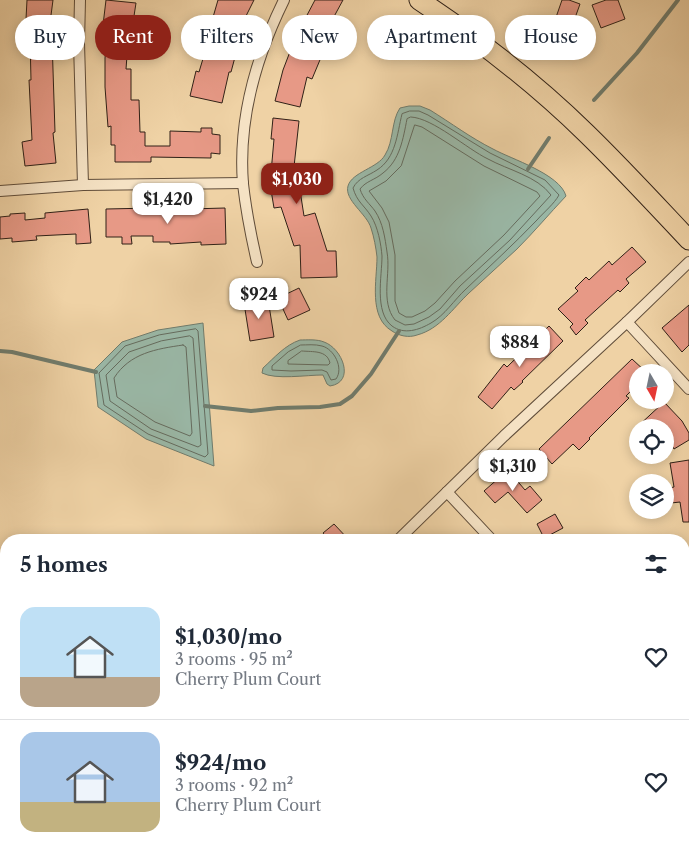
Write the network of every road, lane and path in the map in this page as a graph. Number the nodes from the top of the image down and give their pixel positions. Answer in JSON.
{"nodes":[{"id":1,"x":80,"y":0,"type":"edge"},
{"id":2,"x":284,"y":0,"type":"edge"},
{"id":3,"x":419,"y":0,"type":"edge"},
{"id":4,"x":243,"y":183,"type":"junction"},
{"id":5,"x":83,"y":185,"type":"junction"},
{"id":6,"x":0,"y":191,"type":"edge"},
{"id":7,"x":689,"y":240,"type":"edge"},
{"id":8,"x":257,"y":262,"type":"dead end"},
{"id":9,"x":689,"y":262,"type":"edge"},
{"id":10,"x":627,"y":322,"type":"junction"},
{"id":11,"x":689,"y":389,"type":"edge"},
{"id":12,"x":447,"y":492,"type":"junction"},
{"id":13,"x":404,"y":534,"type":"edge"},
{"id":14,"x":486,"y":534,"type":"edge"}],
"edges":[{"from":1,"to":5,"type":"street"},
{"from":2,"to":4,"type":"street"},
{"from":3,"to":7,"type":"highway"},
{"from":4,"to":5,"type":"street"},
{"from":4,"to":8,"type":"street"},
{"from":5,"to":6,"type":"street"},
{"from":9,"to":10,"type":"street"},
{"from":10,"to":11,"type":"street"},
{"from":10,"to":12,"type":"street"},
{"from":12,"to":13,"type":"street"},
{"from":12,"to":14,"type":"street"}]}
